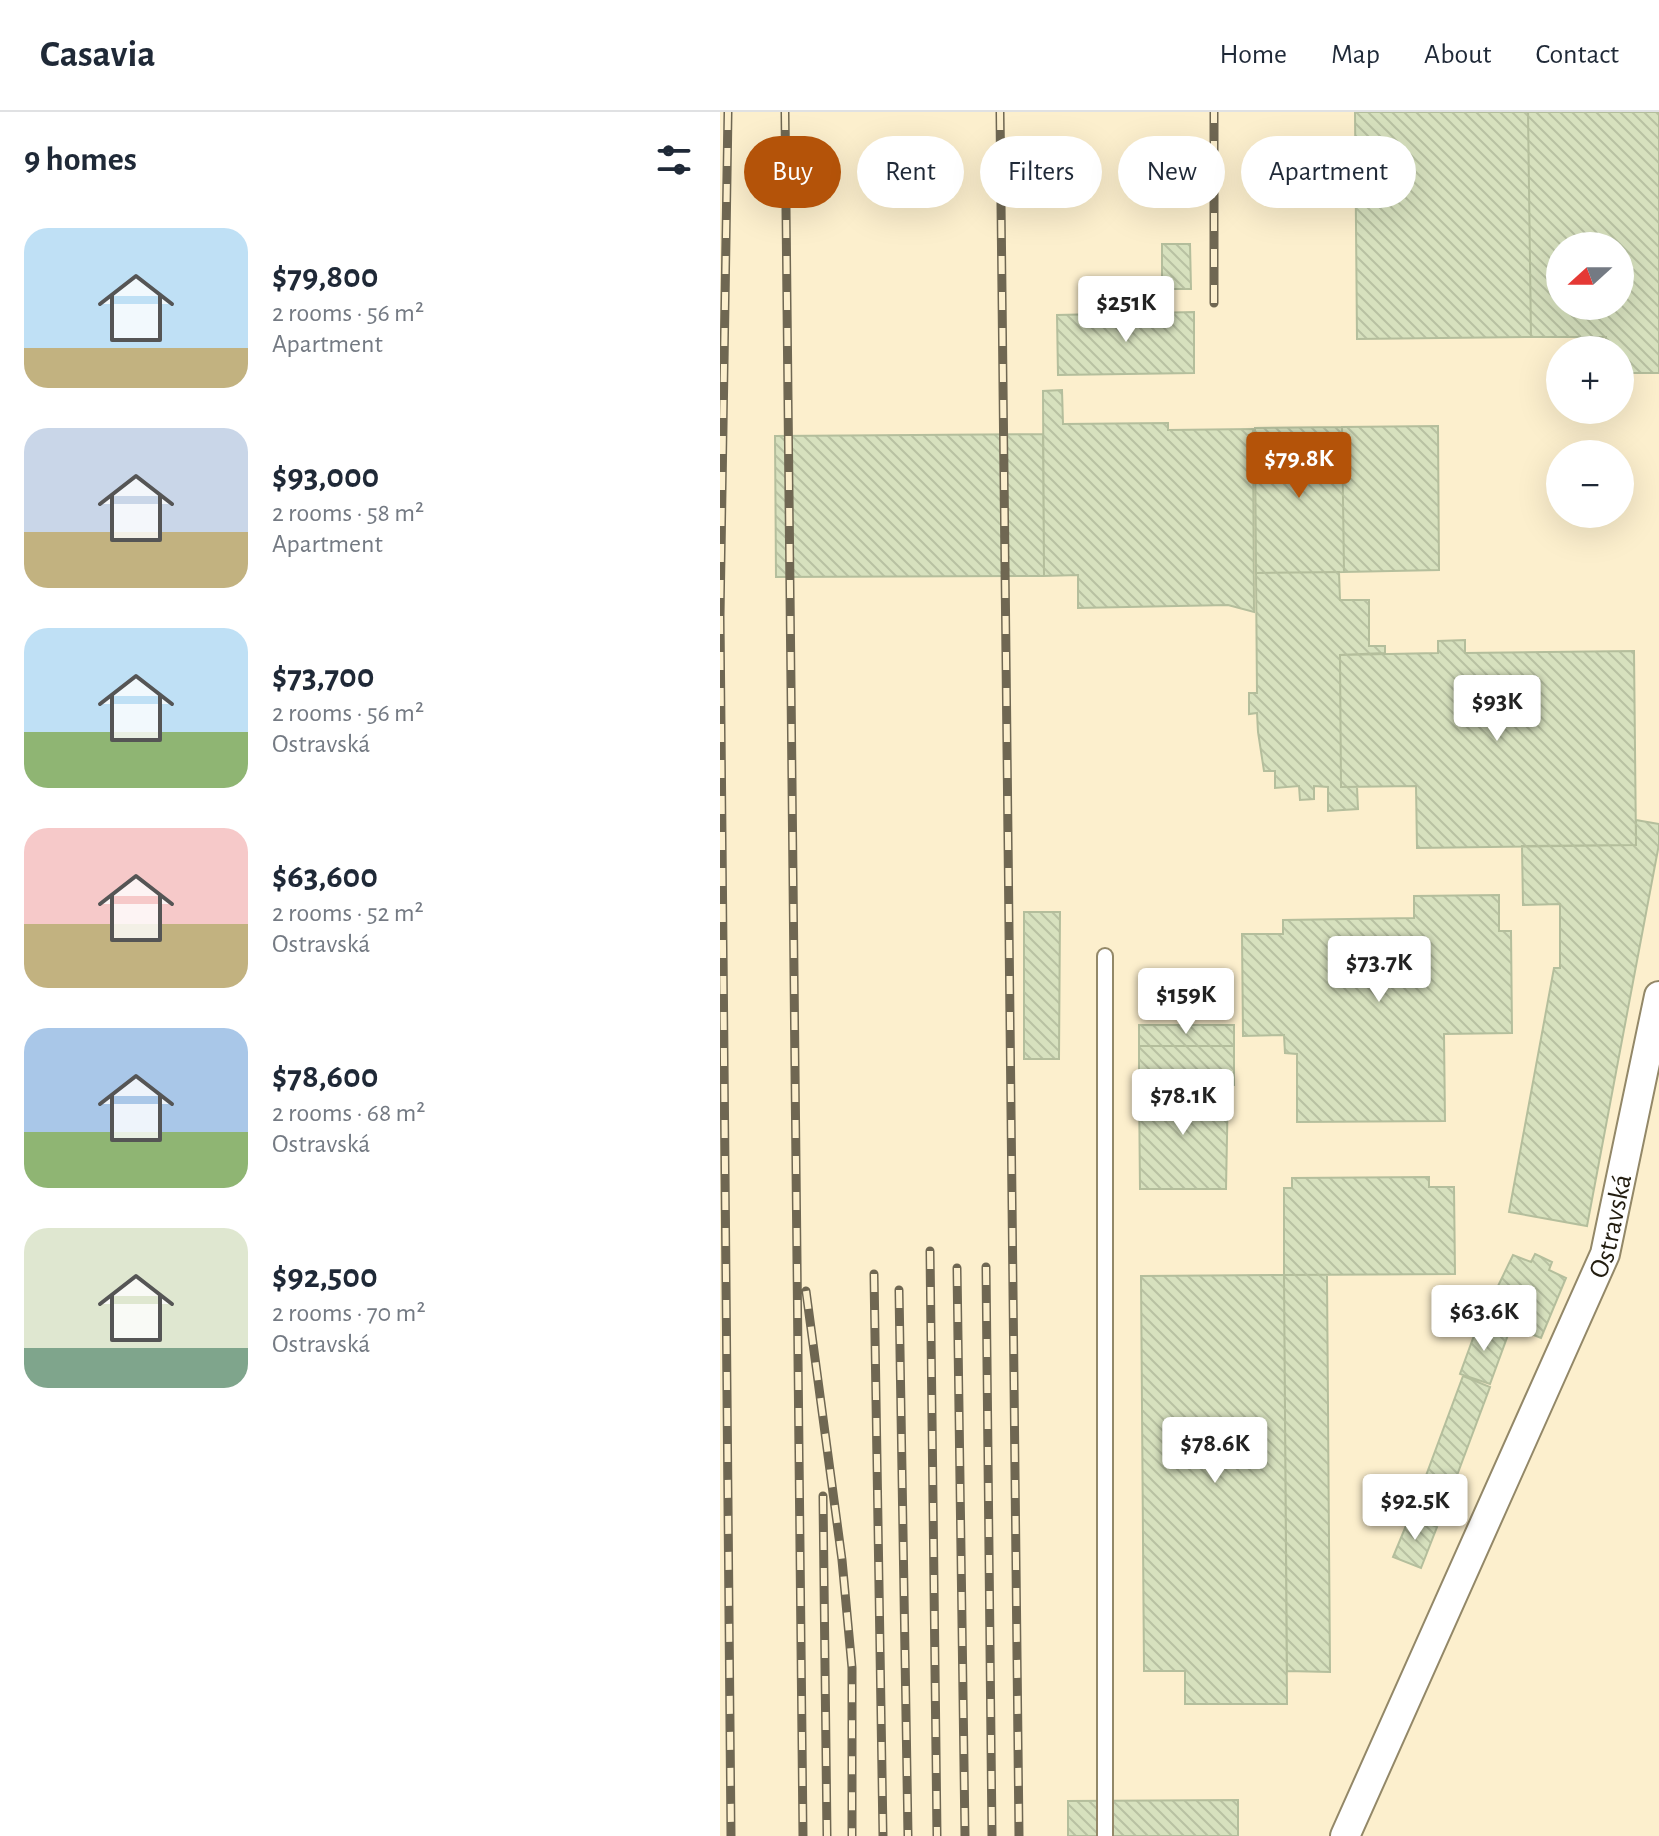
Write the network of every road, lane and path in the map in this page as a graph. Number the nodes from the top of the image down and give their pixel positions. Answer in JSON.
{"nodes":[{"id":1,"x":1105,"y":956,"type":"dead end"},
{"id":2,"x":1659,"y":996,"type":"edge"},
{"id":3,"x":1105,"y":1836,"type":"edge"},
{"id":4,"x":1345,"y":1836,"type":"edge"}],
"edges":[{"from":1,"to":3,"type":"lane"},
{"from":2,"to":4,"type":"street","name":"Ostravská"}]}
